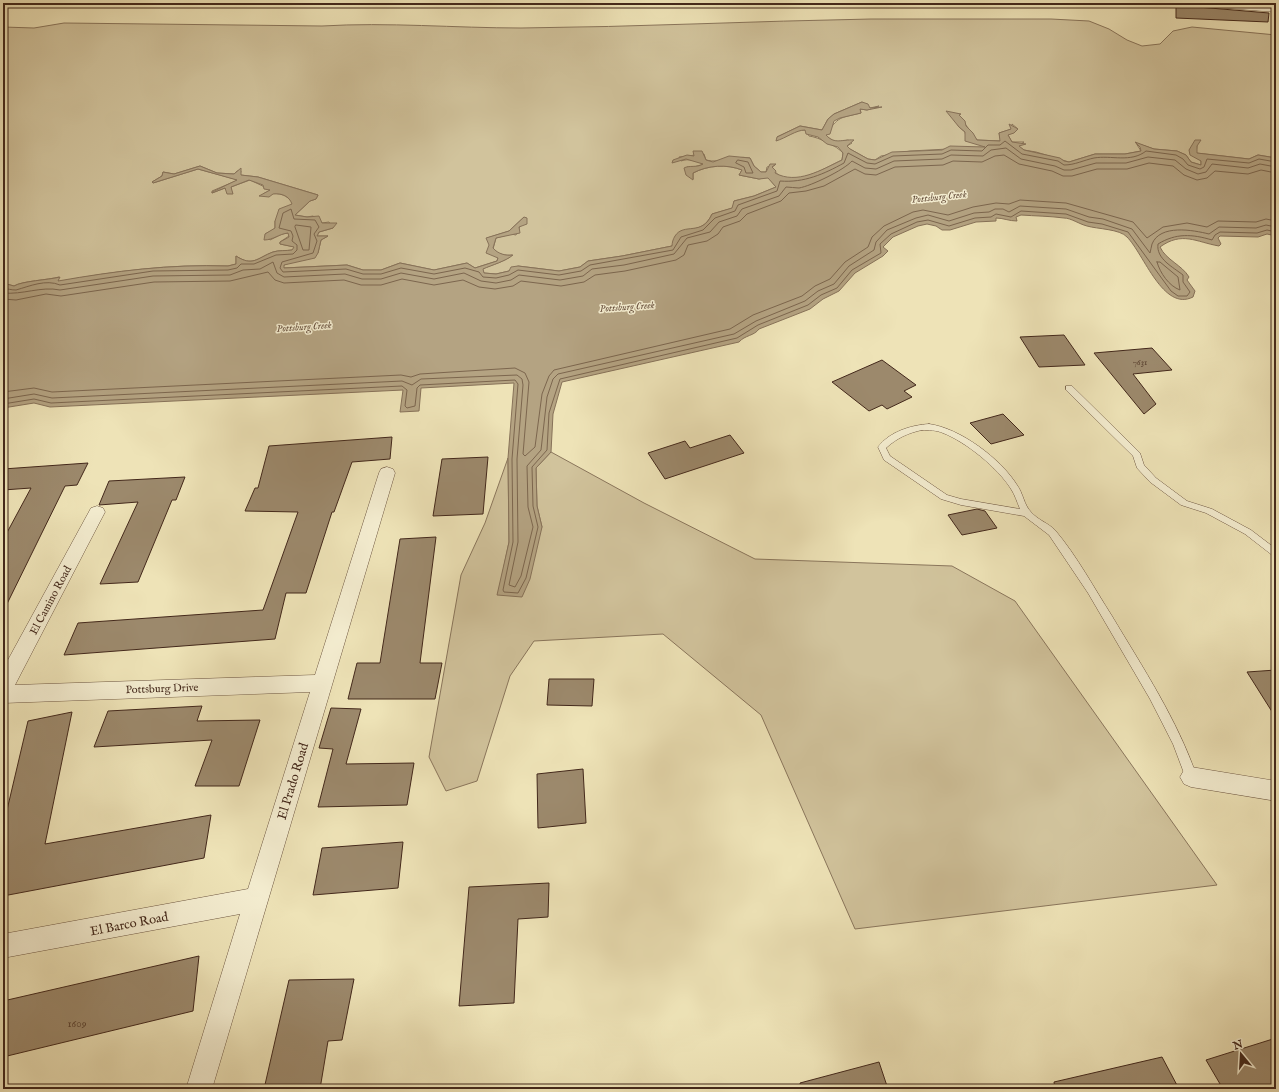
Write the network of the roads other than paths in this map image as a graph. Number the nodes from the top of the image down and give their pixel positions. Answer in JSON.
{"nodes":[{"id":1,"x":1186,"y":3,"type":"edge"},
{"id":2,"x":1223,"y":4,"type":"edge"},
{"id":3,"x":1276,"y":10,"type":"edge"},
{"id":4,"x":1069,"y":388,"type":"dead end"},
{"id":5,"x":387,"y":474,"type":"dead end"},
{"id":6,"x":97,"y":512,"type":"dead end"},
{"id":7,"x":1027,"y":513,"type":"junction"},
{"id":8,"x":1276,"y":554,"type":"edge"},
{"id":9,"x":322,"y":683,"type":"junction"},
{"id":10,"x":3,"y":688,"type":"edge"},
{"id":11,"x":3,"y":694,"type":"edge"},
{"id":12,"x":1191,"y":776,"type":"joint"},
{"id":13,"x":1276,"y":791,"type":"edge"},
{"id":14,"x":256,"y":899,"type":"junction"},
{"id":15,"x":3,"y":946,"type":"edge"},
{"id":16,"x":199,"y":1089,"type":"edge"}],
"edges":[{"from":1,"to":2,"type":"street"},
{"from":2,"to":3,"type":"street"},
{"from":4,"to":8,"type":"lane"},
{"from":5,"to":9,"type":"street","name":"El Prado Road"},
{"from":6,"to":10,"type":"street","name":"El Camino Road"},
{"from":7,"to":7,"type":"lane"},
{"from":7,"to":12,"type":"lane"},
{"from":9,"to":11,"type":"street","name":"Pottsburg Drive"},
{"from":9,"to":14,"type":"street","name":"El Prado Road"},
{"from":12,"to":13,"type":"street"},
{"from":14,"to":15,"type":"street","name":"El Barco Road"},
{"from":14,"to":16,"type":"street","name":"El Prado Road"}]}
